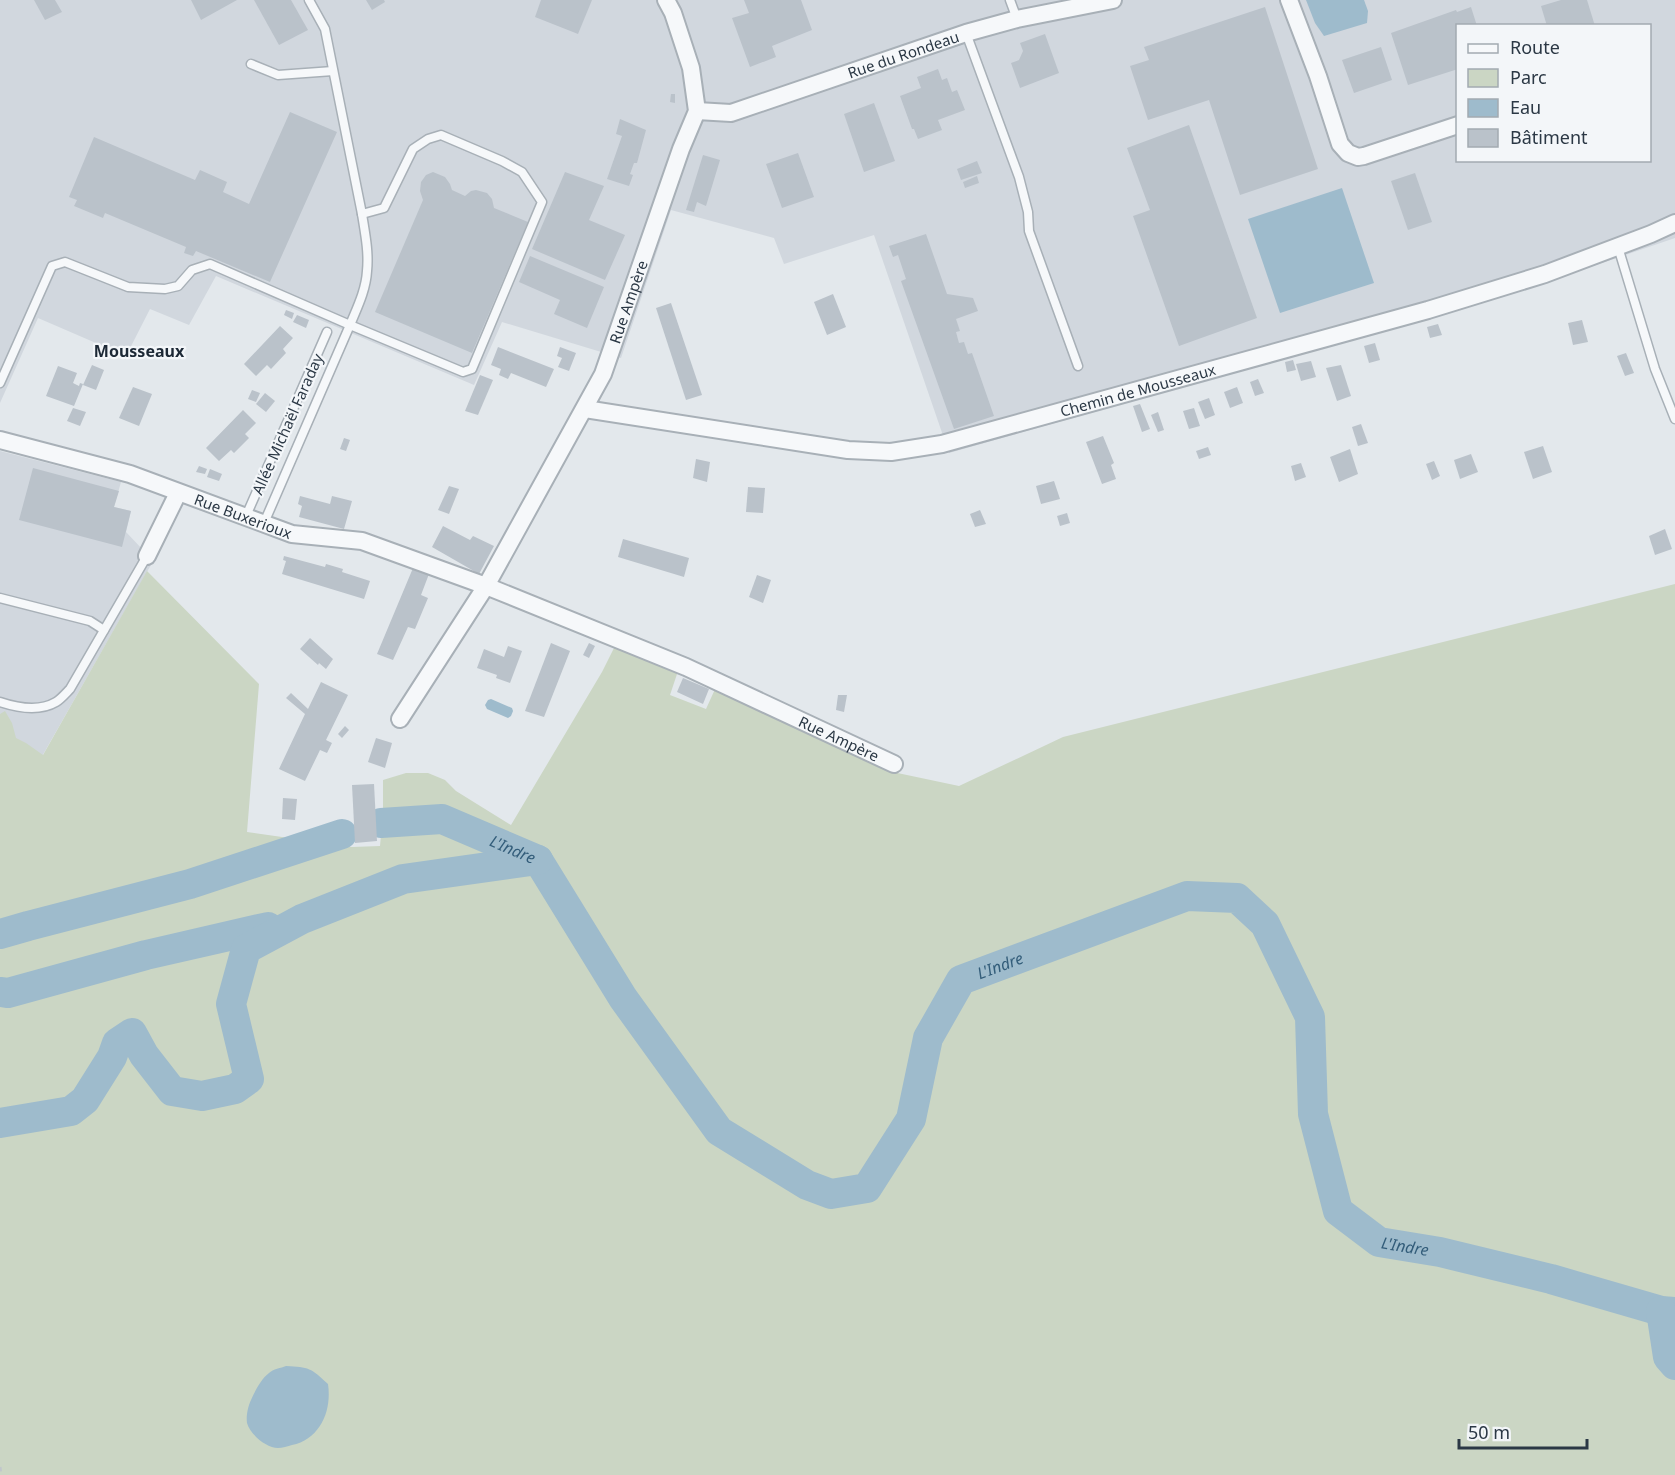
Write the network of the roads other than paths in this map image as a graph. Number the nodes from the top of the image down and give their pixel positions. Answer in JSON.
{"nodes":[{"id":1,"x":309,"y":0,"type":"edge"},
{"id":2,"x":666,"y":0,"type":"edge"},
{"id":3,"x":1010,"y":0,"type":"edge"},
{"id":4,"x":1113,"y":0,"type":"edge"},
{"id":5,"x":1289,"y":0,"type":"edge"},
{"id":6,"x":1017,"y":19,"type":"junction"},
{"id":7,"x":966,"y":33,"type":"junction"},
{"id":8,"x":250,"y":64,"type":"dead end"},
{"id":9,"x":333,"y":71,"type":"junction"},
{"id":10,"x":697,"y":111,"type":"junction"},
{"id":11,"x":1456,"y":126,"type":"edge"},
{"id":12,"x":362,"y":214,"type":"junction"},
{"id":13,"x":1675,"y":222,"type":"edge"},
{"id":14,"x":1618,"y":247,"type":"junction"},
{"id":15,"x":350,"y":325,"type":"junction"},
{"id":16,"x":327,"y":332,"type":"dead end"},
{"id":17,"x":1078,"y":366,"type":"dead end"},
{"id":18,"x":0,"y":383,"type":"edge"},
{"id":19,"x":585,"y":409,"type":"junction"},
{"id":20,"x":1675,"y":419,"type":"edge"},
{"id":21,"x":0,"y":440,"type":"edge"},
{"id":22,"x":178,"y":493,"type":"junction"},
{"id":23,"x":246,"y":516,"type":"junction"},
{"id":24,"x":264,"y":523,"type":"junction"},
{"id":25,"x":147,"y":556,"type":"joint"},
{"id":26,"x":486,"y":586,"type":"junction"},
{"id":27,"x":0,"y":598,"type":"edge"},
{"id":28,"x":105,"y":630,"type":"junction"},
{"id":29,"x":0,"y":702,"type":"edge"},
{"id":30,"x":400,"y":718,"type":"dead end"},
{"id":31,"x":894,"y":764,"type":"dead end"}],
"edges":[{"from":1,"to":9,"type":"lane"},
{"from":2,"to":10,"type":"street"},
{"from":3,"to":6,"type":"lane"},
{"from":4,"to":6,"type":"street","name":"Rue du Rondeau"},
{"from":5,"to":11,"type":"street"},
{"from":6,"to":7,"type":"street","name":"Rue du Rondeau"},
{"from":7,"to":10,"type":"street","name":"Rue du Rondeau"},
{"from":7,"to":17,"type":"lane"},
{"from":8,"to":9,"type":"lane"},
{"from":9,"to":12,"type":"lane"},
{"from":10,"to":19,"type":"street","name":"Rue Ampère"},
{"from":12,"to":15,"type":"lane"},
{"from":12,"to":15,"type":"lane"},
{"from":13,"to":14,"type":"street","name":"Chemin de Mousseaux"},
{"from":14,"to":19,"type":"street","name":"Chemin de Mousseaux"},
{"from":14,"to":20,"type":"lane"},
{"from":15,"to":18,"type":"lane"},
{"from":15,"to":24,"type":"lane"},
{"from":16,"to":23,"type":"lane","name":"Allée Michaël Faraday"},
{"from":19,"to":26,"type":"street","name":"Rue Ampère"},
{"from":21,"to":22,"type":"street","name":"Rue Buxerioux"},
{"from":22,"to":23,"type":"street","name":"Rue Buxerioux"},
{"from":22,"to":25,"type":"street"},
{"from":23,"to":24,"type":"street","name":"Rue Buxerioux"},
{"from":24,"to":26,"type":"street","name":"Rue Buxerioux"},
{"from":25,"to":28,"type":"lane"},
{"from":26,"to":30,"type":"street","name":"Rue Ampère"},
{"from":26,"to":31,"type":"street","name":"Rue Ampère"},
{"from":27,"to":28,"type":"lane"},
{"from":28,"to":29,"type":"lane"}]}
